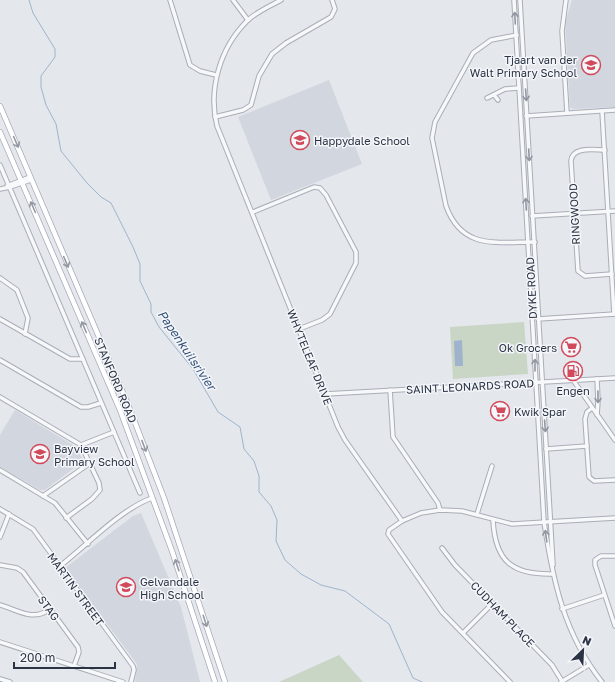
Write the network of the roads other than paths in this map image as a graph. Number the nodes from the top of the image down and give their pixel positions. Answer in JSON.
{"nodes":[{"id":1,"x":170,"y":0,"type":"edge"},
{"id":2,"x":233,"y":0,"type":"edge"},
{"id":3,"x":281,"y":0,"type":"edge"},
{"id":4,"x":332,"y":0,"type":"edge"},
{"id":5,"x":514,"y":0,"type":"edge"},
{"id":6,"x":520,"y":0,"type":"edge"},
{"id":7,"x":566,"y":0,"type":"edge"},
{"id":8,"x":248,"y":20,"type":"junction"},
{"id":9,"x":522,"y":35,"type":"junction"},
{"id":10,"x":516,"y":36,"type":"junction"},
{"id":11,"x":216,"y":75,"type":"junction"},
{"id":12,"x":519,"y":88,"type":"junction"},
{"id":13,"x":494,"y":95,"type":"junction"},
{"id":14,"x":487,"y":98,"type":"dead end"},
{"id":15,"x":498,"y":100,"type":"dead end"},
{"id":16,"x":0,"y":106,"type":"edge"},
{"id":17,"x":615,"y":110,"type":"edge"},
{"id":18,"x":602,"y":111,"type":"junction"},
{"id":19,"x":567,"y":113,"type":"junction"},
{"id":20,"x":521,"y":116,"type":"junction"},
{"id":21,"x":527,"y":116,"type":"junction"},
{"id":22,"x":215,"y":117,"type":"junction"},
{"id":23,"x":0,"y":132,"type":"edge"},
{"id":24,"x":605,"y":150,"type":"junction"},
{"id":25,"x":0,"y":165,"type":"edge"},
{"id":26,"x":31,"y":178,"type":"junction"},
{"id":27,"x":22,"y":181,"type":"junction"},
{"id":28,"x":9,"y":186,"type":"junction"},
{"id":29,"x":2,"y":188,"type":"edge"},
{"id":30,"x":608,"y":211,"type":"junction"},
{"id":31,"x":615,"y":211,"type":"edge"},
{"id":32,"x":252,"y":212,"type":"junction"},
{"id":33,"x":574,"y":214,"type":"junction"},
{"id":34,"x":533,"y":216,"type":"junction"},
{"id":35,"x":527,"y":217,"type":"junction"},
{"id":36,"x":529,"y":242,"type":"junction"},
{"id":37,"x":534,"y":242,"type":"junction"},
{"id":38,"x":612,"y":274,"type":"junction"},
{"id":39,"x":0,"y":278,"type":"edge"},
{"id":40,"x":615,"y":314,"type":"edge"},
{"id":41,"x":0,"y":319,"type":"edge"},
{"id":42,"x":533,"y":319,"type":"junction"},
{"id":43,"x":539,"y":319,"type":"junction"},
{"id":44,"x":299,"y":329,"type":"junction"},
{"id":45,"x":26,"y":334,"type":"junction"},
{"id":46,"x":83,"y":359,"type":"junction"},
{"id":47,"x":0,"y":360,"type":"edge"},
{"id":48,"x":615,"y":378,"type":"edge"},
{"id":49,"x":597,"y":379,"type":"junction"},
{"id":50,"x":573,"y":380,"type":"junction"},
{"id":51,"x":542,"y":382,"type":"junction"},
{"id":52,"x":536,"y":383,"type":"junction"},
{"id":53,"x":390,"y":390,"type":"junction"},
{"id":54,"x":325,"y":394,"type":"junction"},
{"id":55,"x":0,"y":397,"type":"edge"},
{"id":56,"x":101,"y":403,"type":"junction"},
{"id":57,"x":592,"y":408,"type":"junction"},
{"id":58,"x":596,"y":415,"type":"junction"},
{"id":59,"x":114,"y":432,"type":"junction"},
{"id":60,"x":615,"y":440,"type":"edge"},
{"id":61,"x":81,"y":445,"type":"junction"},
{"id":62,"x":586,"y":446,"type":"junction"},
{"id":63,"x":547,"y":449,"type":"junction"},
{"id":64,"x":541,"y":450,"type":"junction"},
{"id":65,"x":90,"y":462,"type":"junction"},
{"id":66,"x":492,"y":466,"type":"dead end"},
{"id":67,"x":0,"y":470,"type":"edge"},
{"id":68,"x":615,"y":480,"type":"edge"},
{"id":69,"x":140,"y":493,"type":"dead end"},
{"id":70,"x":43,"y":496,"type":"junction"},
{"id":71,"x":152,"y":498,"type":"junction"},
{"id":72,"x":0,"y":509,"type":"edge"},
{"id":73,"x":440,"y":510,"type":"junction"},
{"id":74,"x":9,"y":514,"type":"junction"},
{"id":75,"x":476,"y":514,"type":"junction"},
{"id":76,"x":66,"y":518,"type":"junction"},
{"id":77,"x":615,"y":518,"type":"edge"},
{"id":78,"x":494,"y":520,"type":"junction"},
{"id":79,"x":402,"y":521,"type":"junction"},
{"id":80,"x":544,"y":522,"type":"junction"},
{"id":81,"x":551,"y":522,"type":"junction"},
{"id":82,"x":0,"y":536,"type":"edge"},
{"id":83,"x":88,"y":544,"type":"junction"},
{"id":84,"x":442,"y":548,"type":"dead end"},
{"id":85,"x":615,"y":556,"type":"edge"},
{"id":86,"x":0,"y":565,"type":"edge"},
{"id":87,"x":60,"y":566,"type":"junction"},
{"id":88,"x":554,"y":574,"type":"junction"},
{"id":89,"x":604,"y":595,"type":"junction"},
{"id":90,"x":493,"y":603,"type":"junction"},
{"id":91,"x":0,"y":605,"type":"edge"},
{"id":92,"x":50,"y":609,"type":"junction"},
{"id":93,"x":562,"y":609,"type":"junction"},
{"id":94,"x":615,"y":626,"type":"edge"},
{"id":95,"x":463,"y":633,"type":"junction"},
{"id":96,"x":0,"y":642,"type":"edge"},
{"id":97,"x":589,"y":665,"type":"junction"},
{"id":98,"x":74,"y":666,"type":"junction"},
{"id":99,"x":0,"y":679,"type":"edge"},
{"id":100,"x":10,"y":682,"type":"edge"},
{"id":101,"x":123,"y":682,"type":"edge"},
{"id":102,"x":131,"y":682,"type":"edge"},
{"id":103,"x":215,"y":682,"type":"edge"},
{"id":104,"x":225,"y":682,"type":"edge"},
{"id":105,"x":510,"y":682,"type":"edge"},
{"id":106,"x":562,"y":682,"type":"edge"},
{"id":107,"x":602,"y":682,"type":"edge"}],
"edges":[{"from":1,"to":11,"type":"street"},
{"from":2,"to":8,"type":"street"},
{"from":3,"to":8,"type":"street","name":"WHYTELEAF DRIVE"},
{"from":4,"to":22,"type":"street"},
{"from":10,"to":5,"type":"street","name":"DYKE ROAD","one_way":true},
{"from":6,"to":9,"type":"street","name":"DYKE ROAD"},
{"from":7,"to":19,"type":"street"},
{"from":8,"to":11,"type":"street","name":"WHYTELEAF DRIVE"},
{"from":9,"to":10,"type":"street"},
{"from":9,"to":21,"type":"street","name":"DYKE ROAD","one_way":true},
{"from":10,"to":12,"type":"street","name":"DYKE ROAD"},
{"from":10,"to":36,"type":"street"},
{"from":11,"to":22,"type":"street","name":"WHYTELEAF DRIVE"},
{"from":12,"to":13,"type":"street"},
{"from":12,"to":20,"type":"street","name":"DYKE ROAD"},
{"from":13,"to":14,"type":"street"},
{"from":13,"to":15,"type":"street"},
{"from":16,"to":26,"type":"main road","name":"STANFORD ROAD","one_way":true},
{"from":17,"to":18,"type":"street"},
{"from":18,"to":19,"type":"street"},
{"from":18,"to":24,"type":"street"},
{"from":19,"to":21,"type":"street"},
{"from":20,"to":21,"type":"street"},
{"from":35,"to":20,"type":"street","name":"DYKE ROAD","one_way":true},
{"from":21,"to":34,"type":"street","name":"DYKE ROAD","one_way":true},
{"from":22,"to":32,"type":"street","name":"WHYTELEAF DRIVE"},
{"from":23,"to":27,"type":"main road","name":"STANFORD ROAD"},
{"from":24,"to":30,"type":"street"},
{"from":24,"to":33,"type":"street","name":"RINGWOOD"},
{"from":25,"to":28,"type":"street","name":"STANFORD ROAD"},
{"from":26,"to":27,"type":"street"},
{"from":26,"to":104,"type":"main road","name":"STANFORD ROAD","one_way":true},
{"from":27,"to":28,"type":"street"},
{"from":71,"to":27,"type":"main road","name":"STANFORD ROAD","one_way":true},
{"from":28,"to":29,"type":"street"},
{"from":28,"to":46,"type":"street","name":"STANFORD ROAD"},
{"from":30,"to":31,"type":"street"},
{"from":30,"to":33,"type":"street"},
{"from":30,"to":38,"type":"street"},
{"from":32,"to":44,"type":"street","name":"WHYTELEAF DRIVE"},
{"from":32,"to":44,"type":"street"},
{"from":33,"to":34,"type":"street"},
{"from":33,"to":38,"type":"street","name":"RINGWOOD"},
{"from":34,"to":35,"type":"street"},
{"from":34,"to":37,"type":"street","name":"DYKE ROAD"},
{"from":35,"to":36,"type":"street","name":"DYKE ROAD"},
{"from":36,"to":37,"type":"street"},
{"from":36,"to":42,"type":"street","name":"DYKE ROAD"},
{"from":37,"to":43,"type":"street","name":"DYKE ROAD"},
{"from":38,"to":40,"type":"street"},
{"from":39,"to":45,"type":"street"},
{"from":40,"to":43,"type":"street"},
{"from":41,"to":45,"type":"street"},
{"from":42,"to":43,"type":"street"},
{"from":52,"to":42,"type":"street","name":"DYKE ROAD","one_way":true},
{"from":43,"to":51,"type":"street","name":"DYKE ROAD"},
{"from":44,"to":54,"type":"street","name":"WHYTELEAF DRIVE"},
{"from":45,"to":46,"type":"street"},
{"from":46,"to":56,"type":"street","name":"STANFORD ROAD"},
{"from":47,"to":56,"type":"street"},
{"from":48,"to":49,"type":"street","name":"SAINT LEONARDS ROAD"},
{"from":49,"to":50,"type":"street","name":"SAINT LEONARDS ROAD"},
{"from":49,"to":58,"type":"street","one_way":true},
{"from":50,"to":51,"type":"street","name":"SAINT LEONARDS ROAD"},
{"from":50,"to":57,"type":"street"},
{"from":51,"to":52,"type":"street","name":"SAINT LEONARDS ROAD"},
{"from":51,"to":63,"type":"street","name":"DYKE ROAD","one_way":true},
{"from":52,"to":53,"type":"street","name":"SAINT LEONARDS ROAD"},
{"from":52,"to":64,"type":"street","name":"DYKE ROAD"},
{"from":53,"to":54,"type":"street","name":"SAINT LEONARDS ROAD"},
{"from":53,"to":73,"type":"street"},
{"from":54,"to":79,"type":"street","name":"WHYTELEAF DRIVE"},
{"from":55,"to":61,"type":"street"},
{"from":56,"to":59,"type":"street","name":"STANFORD ROAD"},
{"from":57,"to":58,"type":"street"},
{"from":57,"to":62,"type":"street"},
{"from":58,"to":60,"type":"street"},
{"from":59,"to":61,"type":"street"},
{"from":59,"to":69,"type":"street","name":"STANFORD ROAD"},
{"from":61,"to":65,"type":"street"},
{"from":62,"to":63,"type":"street"},
{"from":62,"to":68,"type":"street"},
{"from":63,"to":64,"type":"street"},
{"from":63,"to":81,"type":"street","name":"DYKE ROAD"},
{"from":64,"to":80,"type":"street","name":"DYKE ROAD"},
{"from":65,"to":70,"type":"street"},
{"from":65,"to":76,"type":"street"},
{"from":66,"to":75,"type":"street"},
{"from":67,"to":70,"type":"street"},
{"from":70,"to":76,"type":"street"},
{"from":71,"to":83,"type":"street"},
{"from":103,"to":71,"type":"main road","name":"STANFORD ROAD","one_way":true},
{"from":72,"to":74,"type":"street","name":"MARTIN STREET"},
{"from":73,"to":75,"type":"street"},
{"from":73,"to":79,"type":"street"},
{"from":74,"to":82,"type":"street"},
{"from":74,"to":87,"type":"street","name":"MARTIN STREET"},
{"from":75,"to":78,"type":"street"},
{"from":76,"to":83,"type":"street"},
{"from":77,"to":81,"type":"street"},
{"from":78,"to":80,"type":"street"},
{"from":78,"to":88,"type":"street"},
{"from":79,"to":95,"type":"street"},
{"from":80,"to":81,"type":"street"},
{"from":88,"to":80,"type":"street","name":"DYKE ROAD","one_way":true},
{"from":81,"to":88,"type":"street","name":"DYKE ROAD"},
{"from":83,"to":87,"type":"street"},
{"from":84,"to":90,"type":"street","name":"CUDHAM PLACE"},
{"from":85,"to":89,"type":"street"},
{"from":86,"to":92,"type":"street","name":"STAG"},
{"from":87,"to":102,"type":"street","name":"MARTIN STREET"},
{"from":88,"to":93,"type":"street","name":"DYKE ROAD"},
{"from":89,"to":93,"type":"street"},
{"from":89,"to":94,"type":"street"},
{"from":90,"to":95,"type":"street"},
{"from":90,"to":106,"type":"street","name":"CUDHAM PLACE"},
{"from":91,"to":92,"type":"street"},
{"from":92,"to":98,"type":"street","name":"STAG"},
{"from":93,"to":97,"type":"street","name":"DYKE ROAD"},
{"from":95,"to":105,"type":"street"},
{"from":96,"to":98,"type":"street"},
{"from":97,"to":106,"type":"street"},
{"from":97,"to":107,"type":"street","name":"DYKE ROAD"},
{"from":98,"to":101,"type":"street"},
{"from":99,"to":100,"type":"street"}]}
